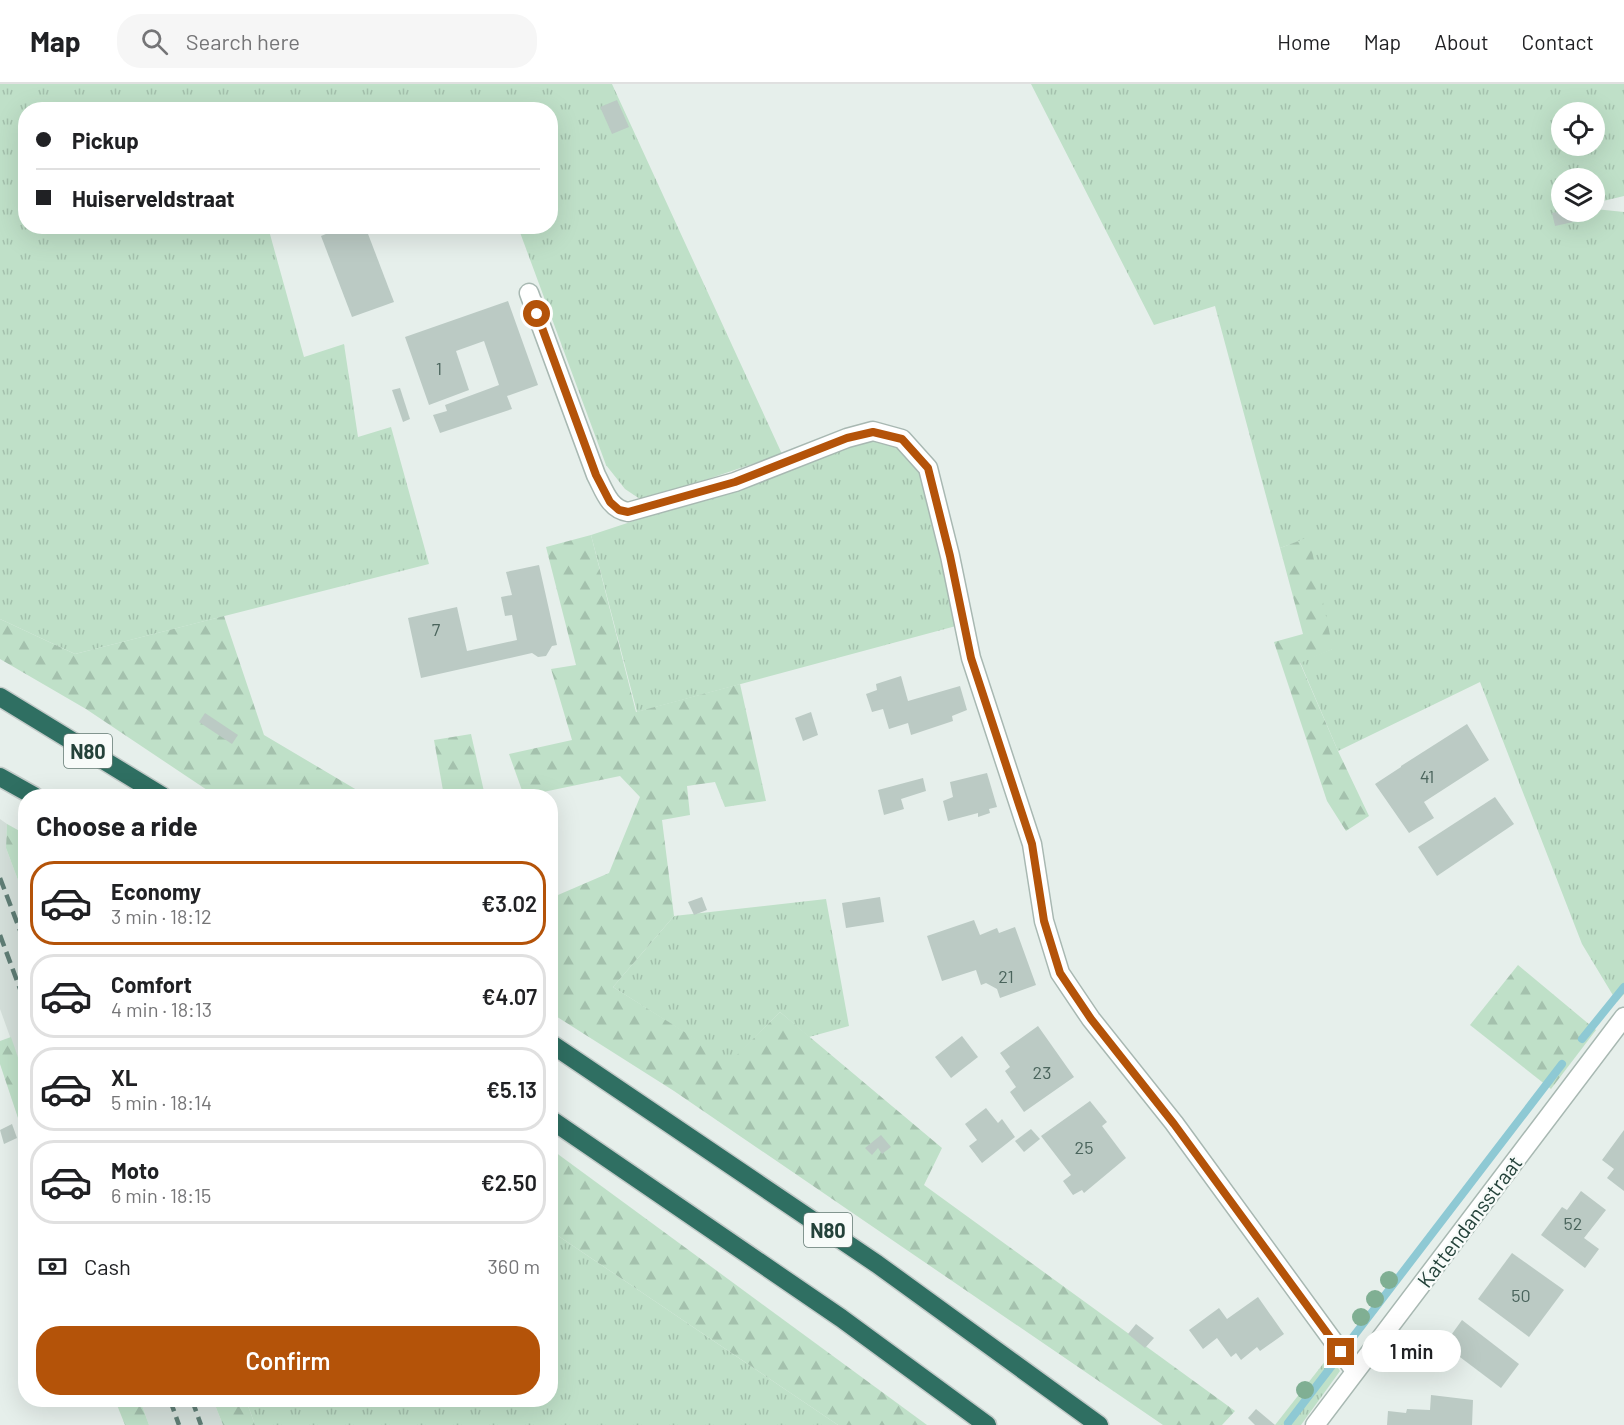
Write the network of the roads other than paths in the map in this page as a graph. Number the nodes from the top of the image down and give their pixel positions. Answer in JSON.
{"nodes":[{"id":1,"x":529,"y":293,"type":"dead end"},
{"id":2,"x":7,"y":701,"type":"edge"},
{"id":3,"x":0,"y":777,"type":"edge"},
{"id":4,"x":21,"y":789,"type":"edge"},
{"id":5,"x":151,"y":789,"type":"edge"},
{"id":6,"x":1624,"y":1017,"type":"edge"},
{"id":7,"x":558,"y":1048,"type":"edge"},
{"id":8,"x":558,"y":1124,"type":"edge"},
{"id":9,"x":1355,"y":1371,"type":"junction"},
{"id":10,"x":987,"y":1425,"type":"edge"},
{"id":11,"x":1099,"y":1425,"type":"edge"},
{"id":12,"x":1315,"y":1425,"type":"edge"}],
"edges":[{"from":1,"to":9,"type":"street"},
{"from":2,"to":5,"type":"highway","number":"N80"},
{"from":3,"to":4,"type":"highway"},
{"from":6,"to":9,"type":"street","name":"Kattendansstraat"},
{"from":7,"to":11,"type":"highway","number":"N80"},
{"from":8,"to":10,"type":"highway"},
{"from":9,"to":12,"type":"street","name":"Kattendansstraat"}]}
